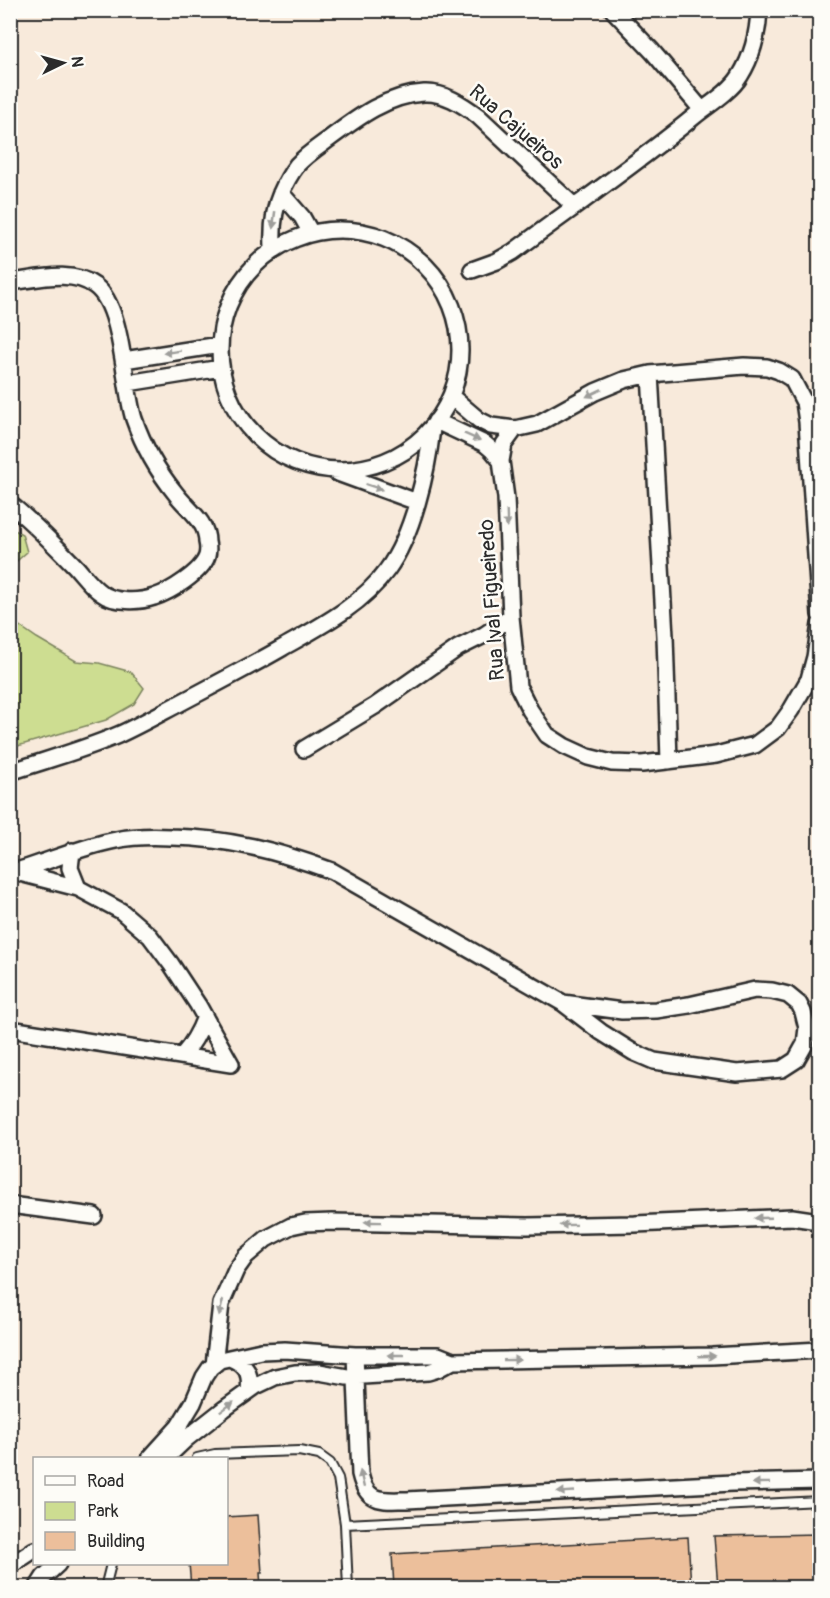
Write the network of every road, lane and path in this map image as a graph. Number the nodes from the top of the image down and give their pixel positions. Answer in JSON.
{"nodes":[{"id":1,"x":613,"y":10,"type":"edge"},
{"id":2,"x":759,"y":10,"type":"edge"},
{"id":3,"x":702,"y":110,"type":"junction"},
{"id":4,"x":281,"y":193,"type":"junction"},
{"id":5,"x":574,"y":206,"type":"junction"},
{"id":6,"x":311,"y":233,"type":"junction"},
{"id":7,"x":273,"y":248,"type":"junction"},
{"id":8,"x":472,"y":270,"type":"dead end"},
{"id":9,"x":10,"y":282,"type":"edge"},
{"id":10,"x":220,"y":345,"type":"junction"},
{"id":11,"x":124,"y":360,"type":"junction"},
{"id":12,"x":221,"y":368,"type":"junction"},
{"id":13,"x":650,"y":374,"type":"junction"},
{"id":14,"x":128,"y":383,"type":"junction"},
{"id":15,"x":452,"y":397,"type":"junction"},
{"id":16,"x":434,"y":425,"type":"junction"},
{"id":17,"x":516,"y":429,"type":"junction"},
{"id":18,"x":501,"y":461,"type":"junction"},
{"id":19,"x":332,"y":471,"type":"junction"},
{"id":20,"x":417,"y":502,"type":"junction"},
{"id":21,"x":10,"y":504,"type":"edge"},
{"id":22,"x":819,"y":615,"type":"edge"},
{"id":23,"x":511,"y":617,"type":"junction"},
{"id":24,"x":819,"y":624,"type":"edge"},
{"id":25,"x":484,"y":635,"type":"junction"},
{"id":26,"x":513,"y":640,"type":"junction"},
{"id":27,"x":304,"y":749,"type":"dead end"},
{"id":28,"x":669,"y":761,"type":"junction"},
{"id":29,"x":10,"y":772,"type":"edge"},
{"id":30,"x":72,"y":851,"type":"junction"},
{"id":31,"x":13,"y":872,"type":"edge"},
{"id":32,"x":78,"y":888,"type":"junction"},
{"id":33,"x":563,"y":1004,"type":"junction"},
{"id":34,"x":626,"y":1011,"type":"junction"},
{"id":35,"x":205,"y":1017,"type":"junction"},
{"id":36,"x":10,"y":1029,"type":"edge"},
{"id":37,"x":617,"y":1042,"type":"junction"},
{"id":38,"x":182,"y":1056,"type":"junction"},
{"id":39,"x":10,"y":1205,"type":"edge"},
{"id":40,"x":94,"y":1216,"type":"dead end"},
{"id":41,"x":819,"y":1226,"type":"edge"},
{"id":42,"x":819,"y":1350,"type":"edge"},
{"id":43,"x":355,"y":1355,"type":"junction"},
{"id":44,"x":230,"y":1358,"type":"junction"},
{"id":45,"x":453,"y":1361,"type":"junction"},
{"id":46,"x":214,"y":1365,"type":"junction"},
{"id":47,"x":355,"y":1376,"type":"junction"},
{"id":48,"x":249,"y":1391,"type":"junction"},
{"id":49,"x":192,"y":1406,"type":"junction"},
{"id":50,"x":208,"y":1422,"type":"junction"},
{"id":51,"x":151,"y":1457,"type":"edge"},
{"id":52,"x":167,"y":1457,"type":"edge"},
{"id":53,"x":202,"y":1457,"type":"edge"},
{"id":54,"x":819,"y":1481,"type":"edge"},
{"id":55,"x":819,"y":1501,"type":"edge"},
{"id":56,"x":345,"y":1524,"type":"junction"},
{"id":57,"x":33,"y":1551,"type":"edge"},
{"id":58,"x":56,"y":1565,"type":"edge"},
{"id":59,"x":110,"y":1565,"type":"edge"},
{"id":60,"x":10,"y":1566,"type":"edge"},
{"id":61,"x":37,"y":1587,"type":"edge"},
{"id":62,"x":105,"y":1587,"type":"edge"},
{"id":63,"x":348,"y":1587,"type":"edge"}],
"edges":[{"from":1,"to":3,"type":"street"},
{"from":2,"to":3,"type":"street"},
{"from":3,"to":5,"type":"street"},
{"from":4,"to":5,"type":"street","name":"Rua Cajueiros"},
{"from":4,"to":6,"type":"street"},
{"from":4,"to":7,"type":"street","name":"Rua Cajueiros","one_way":true},
{"from":5,"to":8,"type":"street"},
{"from":6,"to":7,"type":"street"},
{"from":6,"to":15,"type":"street"},
{"from":7,"to":10,"type":"street"},
{"from":9,"to":11,"type":"street"},
{"from":10,"to":11,"type":"street","one_way":true},
{"from":10,"to":12,"type":"street"},
{"from":11,"to":14,"type":"street"},
{"from":12,"to":14,"type":"street"},
{"from":12,"to":19,"type":"street"},
{"from":13,"to":17,"type":"street","one_way":true},
{"from":13,"to":22,"type":"street"},
{"from":13,"to":28,"type":"street"},
{"from":14,"to":21,"type":"street"},
{"from":15,"to":16,"type":"street"},
{"from":15,"to":17,"type":"street"},
{"from":16,"to":18,"type":"street","one_way":true},
{"from":16,"to":19,"type":"street"},
{"from":16,"to":20,"type":"street"},
{"from":17,"to":18,"type":"street"},
{"from":18,"to":23,"type":"street","name":"Rua Ival Figueiredo","one_way":true},
{"from":19,"to":20,"type":"street","one_way":true},
{"from":20,"to":29,"type":"street"},
{"from":23,"to":25,"type":"street"},
{"from":23,"to":26,"type":"street","name":"Rua Ival Figueiredo"},
{"from":24,"to":28,"type":"street","name":"Rua Ival Figueiredo"},
{"from":25,"to":26,"type":"street"},
{"from":25,"to":27,"type":"street"},
{"from":26,"to":28,"type":"street","name":"Rua Ival Figueiredo"},
{"from":30,"to":31,"type":"street"},
{"from":30,"to":32,"type":"street"},
{"from":30,"to":33,"type":"street"},
{"from":31,"to":32,"type":"street"},
{"from":32,"to":35,"type":"street"},
{"from":33,"to":34,"type":"street"},
{"from":33,"to":37,"type":"street"},
{"from":34,"to":37,"type":"street"},
{"from":34,"to":37,"type":"street"},
{"from":35,"to":38,"type":"street"},
{"from":35,"to":38,"type":"street"},
{"from":36,"to":38,"type":"street"},
{"from":39,"to":40,"type":"street"},
{"from":41,"to":46,"type":"street","one_way":true},
{"from":45,"to":42,"type":"street","one_way":true},
{"from":43,"to":44,"type":"street"},
{"from":45,"to":43,"type":"street","one_way":true},
{"from":43,"to":47,"type":"street"},
{"from":44,"to":46,"type":"street"},
{"from":44,"to":48,"type":"street"},
{"from":45,"to":47,"type":"street"},
{"from":46,"to":49,"type":"street"},
{"from":47,"to":48,"type":"street"},
{"from":54,"to":47,"type":"street","one_way":true},
{"from":50,"to":48,"type":"street","one_way":true},
{"from":49,"to":50,"type":"street"},
{"from":49,"to":51,"type":"street"},
{"from":50,"to":52,"type":"street"},
{"from":53,"to":56,"type":"lane"},
{"from":55,"to":56,"type":"lane"},
{"from":56,"to":63,"type":"lane"},
{"from":57,"to":60,"type":"street"},
{"from":58,"to":61,"type":"street"},
{"from":59,"to":62,"type":"lane"}]}
